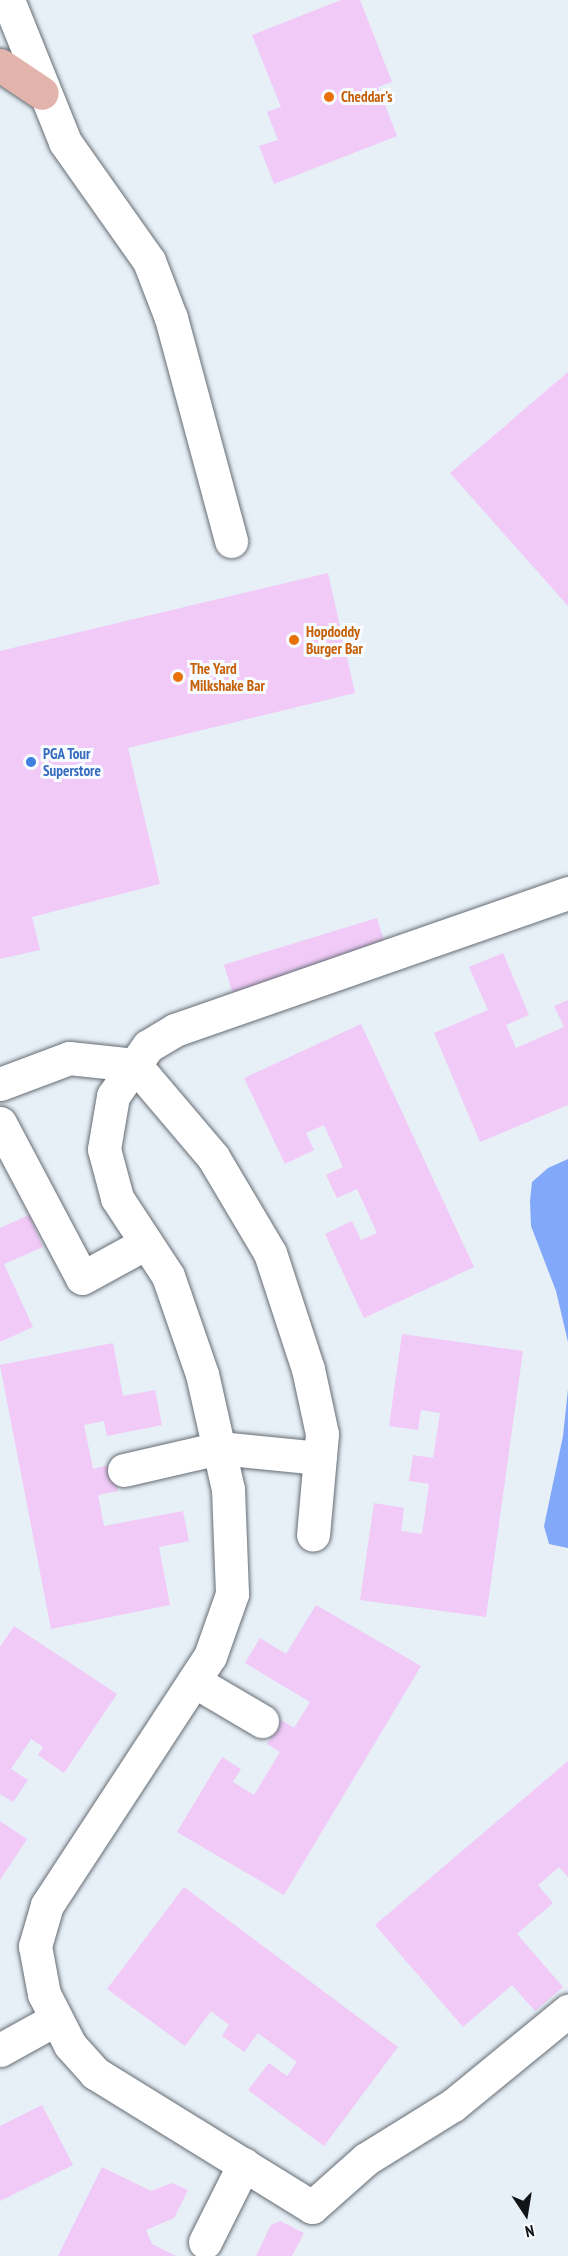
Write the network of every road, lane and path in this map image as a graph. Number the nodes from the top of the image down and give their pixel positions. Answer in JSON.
{"nodes":[{"id":1,"x":8,"y":0,"type":"edge"},
{"id":2,"x":0,"y":65,"type":"edge"},
{"id":3,"x":42,"y":93,"type":"junction"},
{"id":4,"x":231,"y":541,"type":"dead end"},
{"id":5,"x":568,"y":893,"type":"edge"},
{"id":6,"x":135,"y":1065,"type":"junction"},
{"id":7,"x":0,"y":1084,"type":"edge"},
{"id":8,"x":0,"y":1123,"type":"edge"},
{"id":9,"x":146,"y":1243,"type":"junction"},
{"id":10,"x":219,"y":1448,"type":"junction"},
{"id":11,"x":320,"y":1458,"type":"junction"},
{"id":12,"x":124,"y":1470,"type":"dead end"},
{"id":13,"x":313,"y":1535,"type":"dead end"},
{"id":14,"x":194,"y":1681,"type":"junction"},
{"id":15,"x":262,"y":1721,"type":"dead end"},
{"id":16,"x":568,"y":2011,"type":"edge"},
{"id":17,"x":56,"y":2019,"type":"junction"},
{"id":18,"x":0,"y":2050,"type":"edge"},
{"id":19,"x":244,"y":2164,"type":"junction"},
{"id":20,"x":205,"y":2242,"type":"dead end"}],
"edges":[{"from":1,"to":3,"type":"street"},
{"from":2,"to":3,"type":"main road"},
{"from":3,"to":4,"type":"street"},
{"from":5,"to":6,"type":"street"},
{"from":6,"to":7,"type":"street"},
{"from":6,"to":9,"type":"street"},
{"from":6,"to":11,"type":"street"},
{"from":8,"to":9,"type":"street"},
{"from":9,"to":10,"type":"street"},
{"from":10,"to":11,"type":"street"},
{"from":10,"to":12,"type":"street"},
{"from":10,"to":14,"type":"street"},
{"from":11,"to":13,"type":"street"},
{"from":14,"to":15,"type":"street"},
{"from":14,"to":17,"type":"street"},
{"from":16,"to":19,"type":"street"},
{"from":17,"to":18,"type":"street"},
{"from":17,"to":19,"type":"street"},
{"from":19,"to":20,"type":"street"}]}
